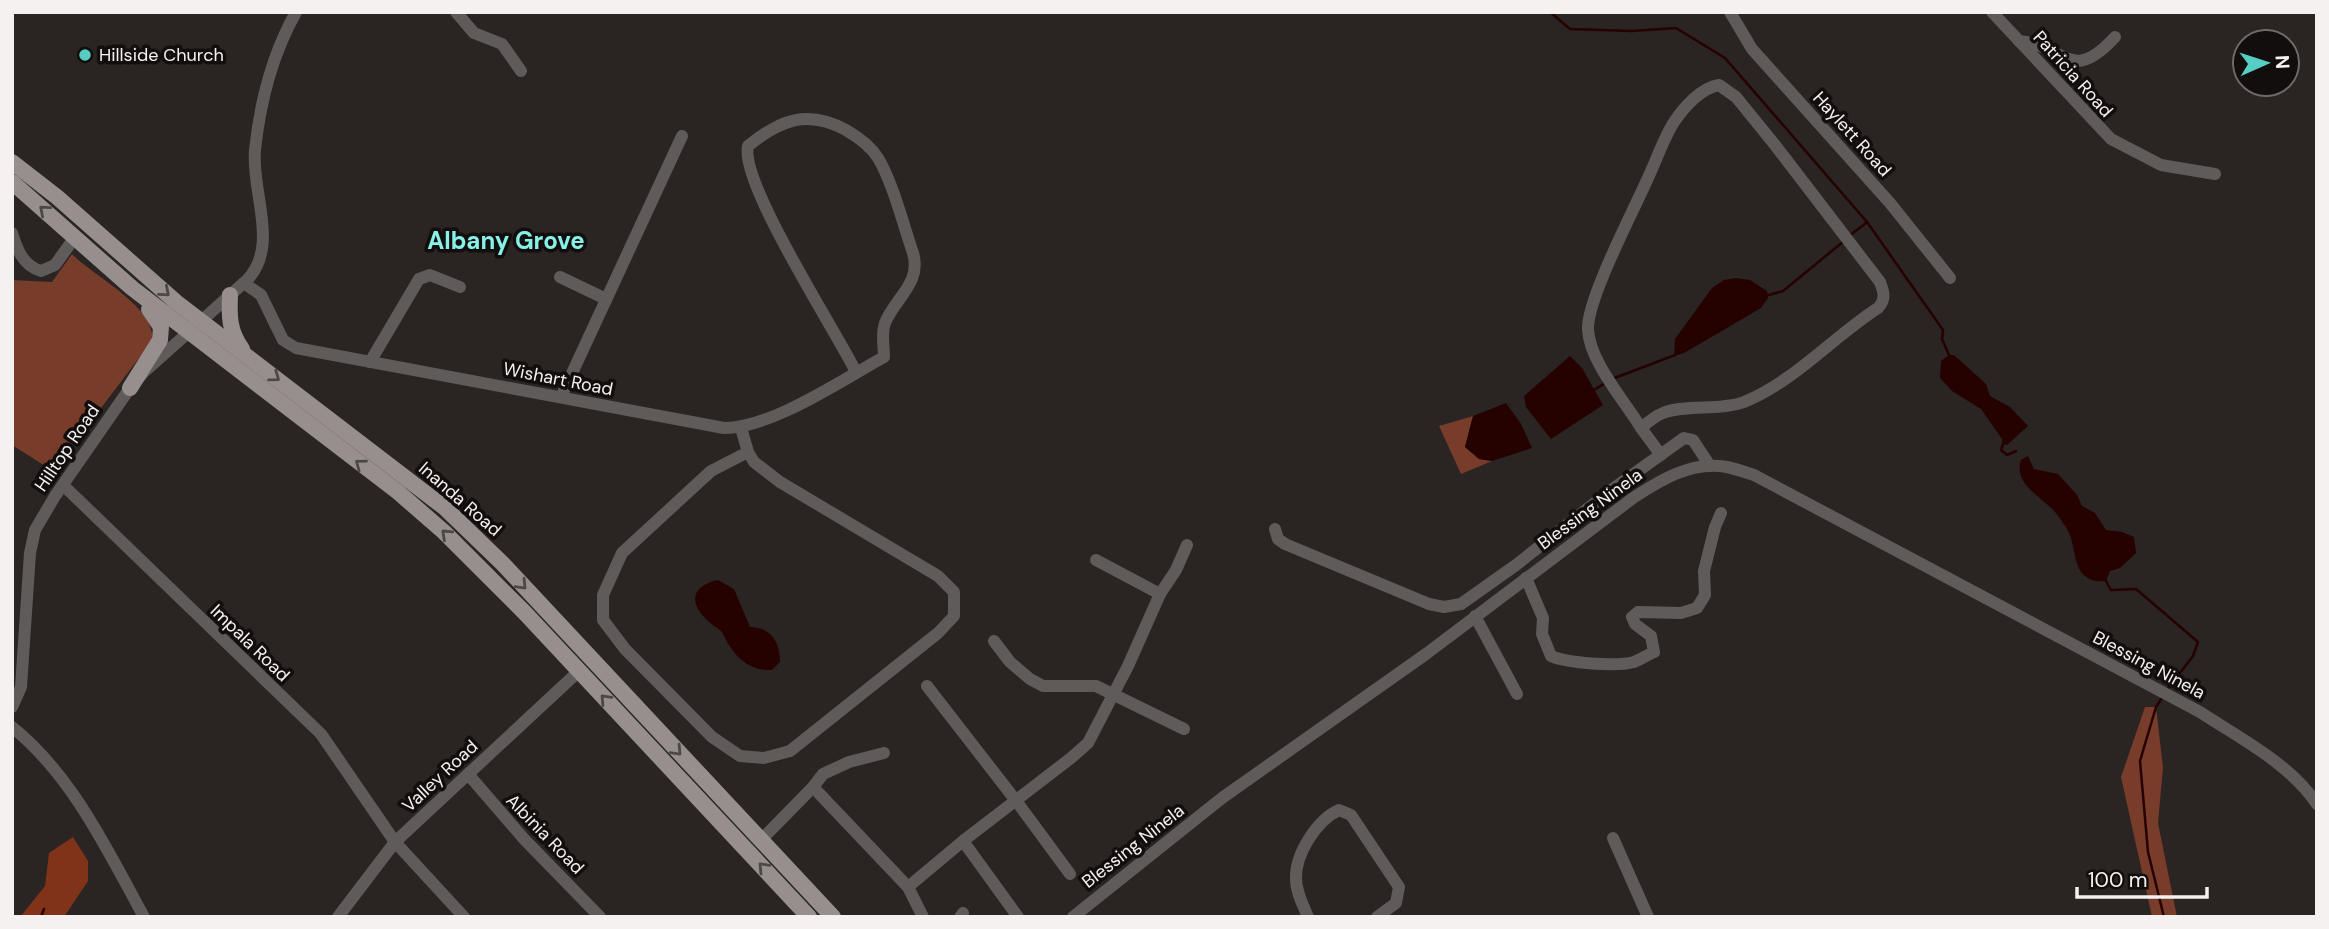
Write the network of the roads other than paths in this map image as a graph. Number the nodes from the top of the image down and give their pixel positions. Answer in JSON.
{"nodes":[{"id":1,"x":296,"y":12,"type":"edge"},
{"id":2,"x":456,"y":12,"type":"edge"},
{"id":3,"x":1730,"y":12,"type":"edge"},
{"id":4,"x":1992,"y":12,"type":"edge"},
{"id":5,"x":2115,"y":37,"type":"dead end"},
{"id":6,"x":2019,"y":41,"type":"junction"},
{"id":7,"x":521,"y":71,"type":"dead end"},
{"id":8,"x":682,"y":136,"type":"dead end"},
{"id":9,"x":12,"y":162,"type":"edge"},
{"id":10,"x":2215,"y":174,"type":"dead end"},
{"id":11,"x":12,"y":182,"type":"edge"},
{"id":12,"x":12,"y":233,"type":"edge"},
{"id":13,"x":75,"y":237,"type":"junction"},
{"id":14,"x":560,"y":276,"type":"dead end"},
{"id":15,"x":1950,"y":278,"type":"dead end"},
{"id":16,"x":244,"y":283,"type":"junction"},
{"id":17,"x":460,"y":287,"type":"dead end"},
{"id":18,"x":132,"y":288,"type":"junction"},
{"id":19,"x":230,"y":295,"type":"junction"},
{"id":20,"x":606,"y":299,"type":"junction"},
{"id":21,"x":201,"y":321,"type":"junction"},
{"id":22,"x":187,"y":332,"type":"junction"},
{"id":23,"x":248,"y":357,"type":"junction"},
{"id":24,"x":370,"y":362,"type":"junction"},
{"id":25,"x":856,"y":372,"type":"junction"},
{"id":26,"x":130,"y":388,"type":"junction"},
{"id":27,"x":561,"y":397,"type":"junction"},
{"id":28,"x":741,"y":428,"type":"junction"},
{"id":29,"x":1641,"y":428,"type":"junction"},
{"id":30,"x":748,"y":452,"type":"junction"},
{"id":31,"x":1661,"y":455,"type":"junction"},
{"id":32,"x":1710,"y":467,"type":"junction"},
{"id":33,"x":62,"y":485,"type":"junction"},
{"id":34,"x":1721,"y":513,"type":"dead end"},
{"id":35,"x":1275,"y":529,"type":"dead end"},
{"id":36,"x":1187,"y":545,"type":"dead end"},
{"id":37,"x":1096,"y":559,"type":"dead end"},
{"id":38,"x":1526,"y":578,"type":"junction"},
{"id":39,"x":1160,"y":594,"type":"junction"},
{"id":40,"x":1475,"y":616,"type":"junction"},
{"id":41,"x":994,"y":641,"type":"dead end"},
{"id":42,"x":579,"y":671,"type":"junction"},
{"id":43,"x":927,"y":686,"type":"dead end"},
{"id":44,"x":1517,"y":694,"type":"dead end"},
{"id":45,"x":1113,"y":695,"type":"junction"},
{"id":46,"x":12,"y":707,"type":"edge"},
{"id":47,"x":12,"y":727,"type":"edge"},
{"id":48,"x":1184,"y":729,"type":"dead end"},
{"id":49,"x":884,"y":753,"type":"dead end"},
{"id":50,"x":468,"y":774,"type":"junction"},
{"id":51,"x":813,"y":787,"type":"junction"},
{"id":52,"x":1017,"y":802,"type":"junction"},
{"id":53,"x":2317,"y":804,"type":"edge"},
{"id":54,"x":1613,"y":838,"type":"dead end"},
{"id":55,"x":761,"y":839,"type":"junction"},
{"id":56,"x":962,"y":841,"type":"junction"},
{"id":57,"x":395,"y":842,"type":"junction"},
{"id":58,"x":1070,"y":874,"type":"dead end"},
{"id":59,"x":908,"y":887,"type":"junction"},
{"id":60,"x":451,"y":903,"type":"junction"},
{"id":61,"x":144,"y":917,"type":"edge"},
{"id":62,"x":338,"y":917,"type":"edge"},
{"id":63,"x":448,"y":917,"type":"edge"},
{"id":64,"x":464,"y":917,"type":"edge"},
{"id":65,"x":600,"y":917,"type":"edge"},
{"id":66,"x":809,"y":917,"type":"edge"},
{"id":67,"x":833,"y":917,"type":"edge"},
{"id":68,"x":923,"y":917,"type":"edge"},
{"id":69,"x":1018,"y":917,"type":"edge"},
{"id":70,"x":1073,"y":917,"type":"edge"},
{"id":71,"x":1308,"y":917,"type":"edge"},
{"id":72,"x":1377,"y":917,"type":"edge"},
{"id":73,"x":1648,"y":917,"type":"edge"}],
"edges":[{"from":1,"to":16,"type":"street"},
{"from":2,"to":7,"type":"street"},
{"from":3,"to":15,"type":"street","name":"Haylett Road"},
{"from":4,"to":6,"type":"street","name":"Patricia Road"},
{"from":5,"to":6,"type":"street"},
{"from":6,"to":10,"type":"street","name":"Patricia Road"},
{"from":8,"to":20,"type":"street"},
{"from":9,"to":21,"type":"main road","name":"Inanda Road","one_way":true},
{"from":13,"to":11,"type":"main road","name":"Inanda Road","one_way":true},
{"from":12,"to":13,"type":"street"},
{"from":13,"to":18,"type":"main road","name":"Inanda Road"},
{"from":14,"to":20,"type":"street"},
{"from":16,"to":19,"type":"street","name":"Hilltop Road"},
{"from":16,"to":24,"type":"street","name":"Wishart Road"},
{"from":17,"to":24,"type":"street"},
{"from":18,"to":22,"type":"main road","name":"Inanda Road"},
{"from":18,"to":26,"type":"main road"},
{"from":19,"to":21,"type":"street","name":"Hilltop Road"},
{"from":19,"to":23,"type":"main road"},
{"from":20,"to":27,"type":"street"},
{"from":21,"to":22,"type":"street","name":"Hilltop Road"},
{"from":21,"to":23,"type":"main road","name":"Inanda Road"},
{"from":22,"to":26,"type":"street","name":"Hilltop Road"},
{"from":42,"to":22,"type":"main road","name":"Inanda Road","one_way":true},
{"from":23,"to":55,"type":"main road","name":"Inanda Road","one_way":true},
{"from":24,"to":27,"type":"street","name":"Wishart Road"},
{"from":25,"to":25,"type":"street","name":"Wishart Road"},
{"from":25,"to":28,"type":"street","name":"Wishart Road"},
{"from":26,"to":33,"type":"street","name":"Hilltop Road"},
{"from":27,"to":28,"type":"street","name":"Wishart Road"},
{"from":28,"to":30,"type":"street"},
{"from":29,"to":29,"type":"street"},
{"from":29,"to":31,"type":"street"},
{"from":30,"to":30,"type":"street"},
{"from":31,"to":32,"type":"street"},
{"from":31,"to":35,"type":"street"},
{"from":32,"to":38,"type":"street","name":"Blessing Ninela"},
{"from":32,"to":53,"type":"street","name":"Blessing Ninela"},
{"from":33,"to":46,"type":"street","name":"Hilltop Road"},
{"from":33,"to":57,"type":"street","name":"Impala Road"},
{"from":34,"to":38,"type":"street"},
{"from":36,"to":39,"type":"street"},
{"from":37,"to":39,"type":"street"},
{"from":38,"to":40,"type":"street","name":"Blessing Ninela"},
{"from":39,"to":45,"type":"street"},
{"from":40,"to":44,"type":"street"},
{"from":40,"to":70,"type":"street","name":"Blessing Ninela"},
{"from":41,"to":45,"type":"street"},
{"from":42,"to":50,"type":"street","name":"Valley Road"},
{"from":66,"to":42,"type":"main road","name":"Inanda Road","one_way":true},
{"from":43,"to":52,"type":"street"},
{"from":45,"to":48,"type":"street"},
{"from":45,"to":52,"type":"street"},
{"from":47,"to":61,"type":"street"},
{"from":49,"to":51,"type":"street"},
{"from":50,"to":57,"type":"street","name":"Valley Road"},
{"from":50,"to":65,"type":"street","name":"Albinia Road"},
{"from":51,"to":55,"type":"street"},
{"from":51,"to":59,"type":"street"},
{"from":52,"to":56,"type":"street"},
{"from":52,"to":58,"type":"street"},
{"from":54,"to":73,"type":"street"},
{"from":55,"to":67,"type":"main road","name":"Inanda Road"},
{"from":56,"to":59,"type":"street"},
{"from":56,"to":69,"type":"street"},
{"from":57,"to":60,"type":"street","name":"Impala Road"},
{"from":57,"to":62,"type":"street","name":"Valley Road"},
{"from":59,"to":68,"type":"street"},
{"from":60,"to":63,"type":"street"},
{"from":60,"to":64,"type":"street","name":"Impala Road"},
{"from":71,"to":72,"type":"street"}]}
